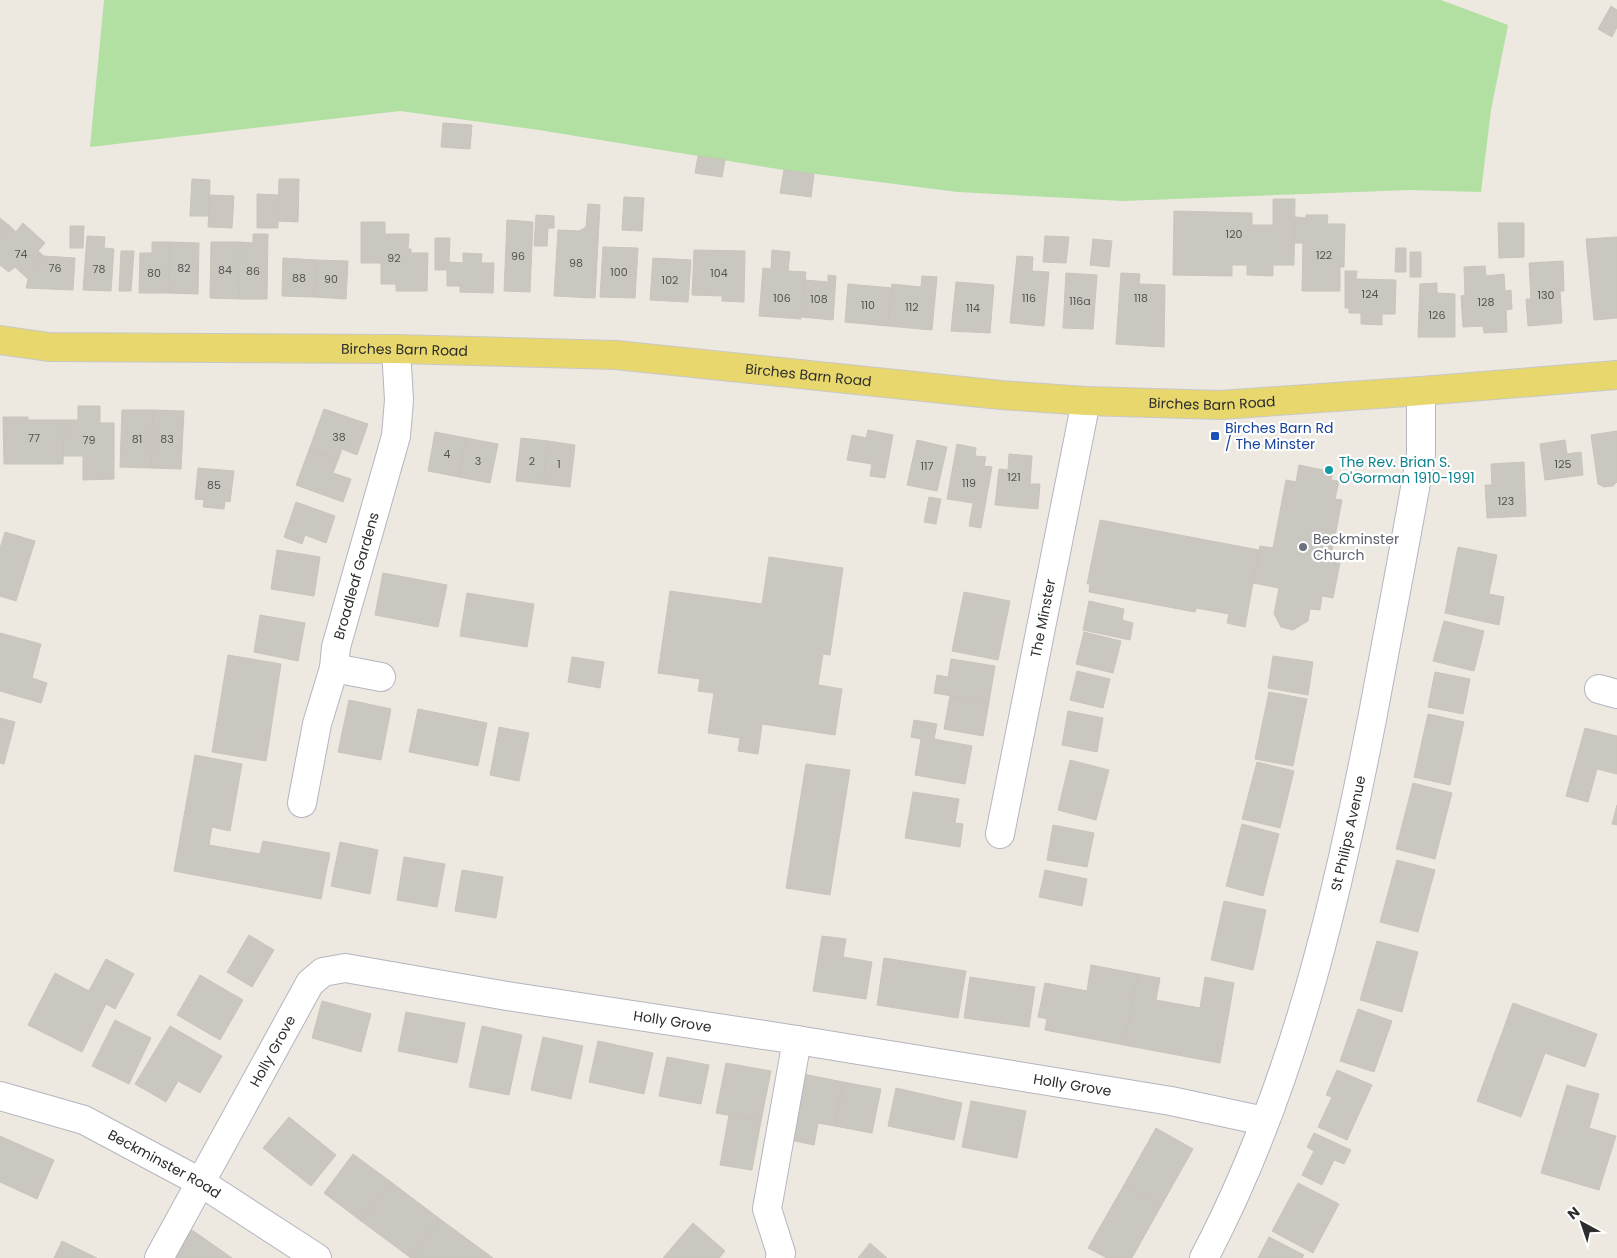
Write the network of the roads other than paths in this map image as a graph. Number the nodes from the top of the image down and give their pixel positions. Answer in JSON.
{"nodes":[{"id":1,"x":0,"y":340,"type":"edge"},
{"id":2,"x":396,"y":349,"type":"junction"},
{"id":3,"x":1617,"y":375,"type":"edge"},
{"id":4,"x":1421,"y":391,"type":"junction"},
{"id":5,"x":1086,"y":401,"type":"junction"},
{"id":6,"x":334,"y":668,"type":"junction"},
{"id":7,"x":381,"y":676,"type":"dead end"},
{"id":8,"x":302,"y":803,"type":"dead end"},
{"id":9,"x":1000,"y":834,"type":"dead end"},
{"id":10,"x":797,"y":1040,"type":"junction"},
{"id":11,"x":0,"y":1096,"type":"edge"},
{"id":12,"x":1264,"y":1121,"type":"junction"},
{"id":13,"x":200,"y":1182,"type":"junction"},
{"id":14,"x":159,"y":1258,"type":"edge"},
{"id":15,"x":317,"y":1258,"type":"edge"},
{"id":16,"x":780,"y":1258,"type":"edge"},
{"id":17,"x":1204,"y":1258,"type":"edge"}],
"edges":[{"from":1,"to":2,"type":"main road","name":"Birches Barn Road"},
{"from":2,"to":5,"type":"main road","name":"Birches Barn Road"},
{"from":2,"to":6,"type":"street","name":"Broadleaf Gardens"},
{"from":3,"to":4,"type":"main road","name":"Birches Barn Road"},
{"from":4,"to":5,"type":"main road","name":"Birches Barn Road"},
{"from":4,"to":12,"type":"street","name":"St Philips Avenue"},
{"from":5,"to":9,"type":"street","name":"The Minster"},
{"from":6,"to":7,"type":"street"},
{"from":6,"to":8,"type":"street","name":"Broadleaf Gardens"},
{"from":10,"to":12,"type":"street","name":"Holly Grove"},
{"from":10,"to":13,"type":"street","name":"Holly Grove"},
{"from":10,"to":16,"type":"street"},
{"from":11,"to":13,"type":"street","name":"Beckminster Road"},
{"from":12,"to":17,"type":"street","name":"St Philips Avenue"},
{"from":13,"to":14,"type":"street","name":"Holly Grove"},
{"from":13,"to":15,"type":"street","name":"Beckminster Road"}]}
